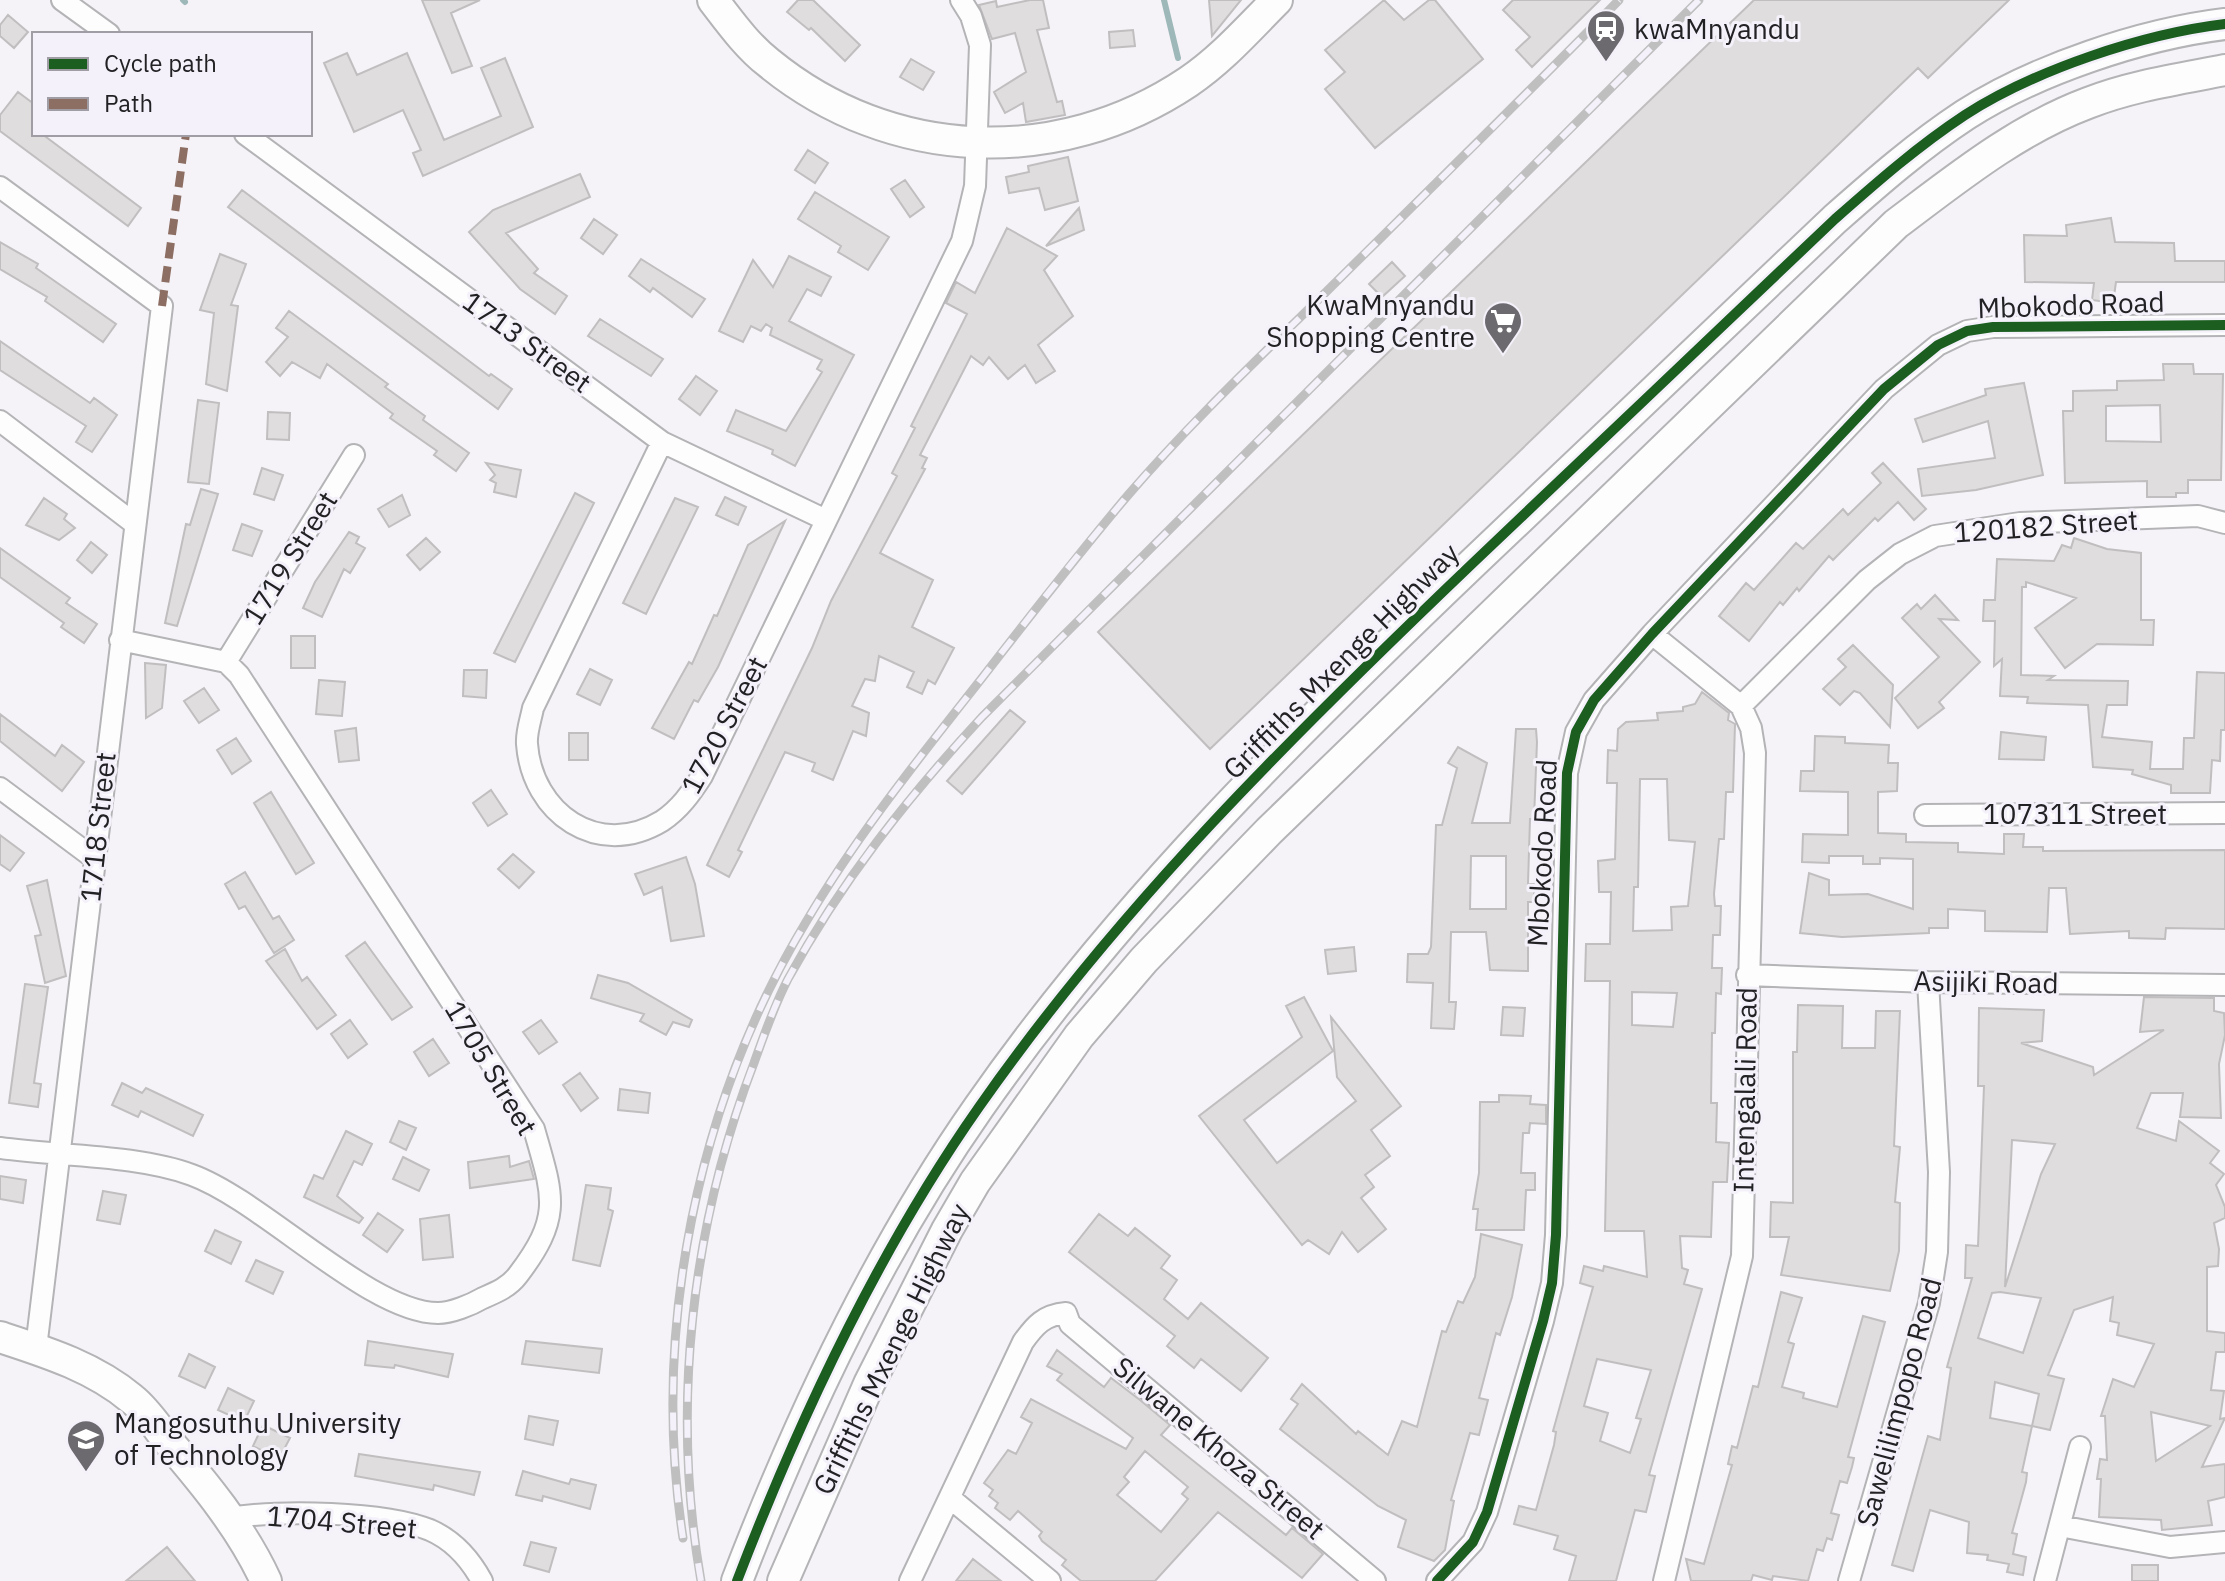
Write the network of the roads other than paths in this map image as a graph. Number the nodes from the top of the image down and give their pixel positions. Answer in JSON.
{"nodes":[{"id":1,"x":62,"y":0,"type":"edge"},
{"id":2,"x":713,"y":0,"type":"edge"},
{"id":3,"x":961,"y":0,"type":"edge"},
{"id":4,"x":1277,"y":0,"type":"edge"},
{"id":5,"x":2225,"y":24,"type":"edge"},
{"id":6,"x":106,"y":32,"type":"edge"},
{"id":7,"x":2225,"y":70,"type":"edge"},
{"id":8,"x":248,"y":136,"type":"edge"},
{"id":9,"x":976,"y":144,"type":"junction"},
{"id":10,"x":0,"y":187,"type":"edge"},
{"id":11,"x":2225,"y":325,"type":"edge"},
{"id":12,"x":0,"y":421,"type":"edge"},
{"id":13,"x":662,"y":442,"type":"junction"},
{"id":14,"x":354,"y":455,"type":"dead end"},
{"id":15,"x":826,"y":520,"type":"junction"},
{"id":16,"x":2225,"y":523,"type":"edge"},
{"id":17,"x":135,"y":524,"type":"junction"},
{"id":18,"x":1652,"y":634,"type":"junction"},
{"id":19,"x":120,"y":640,"type":"junction"},
{"id":20,"x":226,"y":662,"type":"junction"},
{"id":21,"x":1741,"y":706,"type":"junction"},
{"id":22,"x":0,"y":788,"type":"edge"},
{"id":23,"x":2225,"y":813,"type":"edge"},
{"id":24,"x":1925,"y":815,"type":"dead end"},
{"id":25,"x":95,"y":859,"type":"junction"},
{"id":26,"x":1747,"y":975,"type":"junction"},
{"id":27,"x":1928,"y":982,"type":"junction"},
{"id":28,"x":2225,"y":985,"type":"edge"},
{"id":29,"x":0,"y":1148,"type":"edge"},
{"id":30,"x":62,"y":1157,"type":"junction"},
{"id":31,"x":0,"y":1337,"type":"edge"},
{"id":32,"x":36,"y":1348,"type":"junction"},
{"id":33,"x":2080,"y":1447,"type":"dead end"},
{"id":34,"x":950,"y":1498,"type":"junction"},
{"id":35,"x":229,"y":1518,"type":"junction"},
{"id":36,"x":2060,"y":1526,"type":"junction"},
{"id":37,"x":2225,"y":1542,"type":"edge"},
{"id":38,"x":740,"y":1573,"type":"edge"},
{"id":39,"x":266,"y":1581,"type":"edge"},
{"id":40,"x":482,"y":1581,"type":"edge"},
{"id":41,"x":783,"y":1581,"type":"edge"},
{"id":42,"x":910,"y":1581,"type":"edge"},
{"id":43,"x":1050,"y":1581,"type":"edge"},
{"id":44,"x":1375,"y":1581,"type":"edge"},
{"id":45,"x":1437,"y":1581,"type":"edge"},
{"id":46,"x":1664,"y":1581,"type":"edge"},
{"id":47,"x":1849,"y":1581,"type":"edge"},
{"id":48,"x":2045,"y":1581,"type":"edge"}],
"edges":[{"from":1,"to":6,"type":"street"},
{"from":2,"to":9,"type":"street"},
{"from":3,"to":9,"type":"street","name":"1720 Street"},
{"from":4,"to":9,"type":"street"},
{"from":5,"to":38,"type":"street","name":"Griffiths Mxenge Highway"},
{"from":7,"to":41,"type":"street","name":"Griffiths Mxenge Highway"},
{"from":8,"to":13,"type":"street","name":"1713 Street"},
{"from":9,"to":15,"type":"street","name":"1720 Street"},
{"from":10,"to":17,"type":"street","name":"1718 Street"},
{"from":11,"to":18,"type":"street","name":"Mbokodo Road"},
{"from":12,"to":17,"type":"street"},
{"from":13,"to":15,"type":"street","name":"1713 Street"},
{"from":13,"to":15,"type":"street","name":"1720 Street"},
{"from":14,"to":20,"type":"street","name":"1719 Street"},
{"from":16,"to":21,"type":"street","name":"120182 Street"},
{"from":17,"to":19,"type":"street","name":"1718 Street"},
{"from":18,"to":21,"type":"street"},
{"from":18,"to":45,"type":"street","name":"Mbokodo Road"},
{"from":19,"to":20,"type":"street"},
{"from":19,"to":25,"type":"street","name":"1718 Street"},
{"from":20,"to":30,"type":"street","name":"1705 Street"},
{"from":21,"to":26,"type":"street","name":"Intengalali Road"},
{"from":22,"to":25,"type":"street"},
{"from":23,"to":24,"type":"street","name":"107311 Street"},
{"from":25,"to":30,"type":"street","name":"1718 Street"},
{"from":26,"to":27,"type":"street","name":"Asijiki Road"},
{"from":26,"to":46,"type":"street","name":"Intengalali Road"},
{"from":27,"to":28,"type":"street","name":"Asijiki Road"},
{"from":27,"to":47,"type":"street","name":"Sawelilimpopo Road"},
{"from":29,"to":30,"type":"street","name":"1705 Street"},
{"from":30,"to":32,"type":"street","name":"1718 Street"},
{"from":31,"to":32,"type":"street"},
{"from":32,"to":35,"type":"street"},
{"from":33,"to":36,"type":"street"},
{"from":34,"to":42,"type":"street"},
{"from":34,"to":43,"type":"street"},
{"from":34,"to":44,"type":"street","name":"Silwane Khoza Street"},
{"from":35,"to":39,"type":"street"},
{"from":35,"to":40,"type":"street","name":"1704 Street"},
{"from":36,"to":37,"type":"street"},
{"from":36,"to":48,"type":"street"}]}
